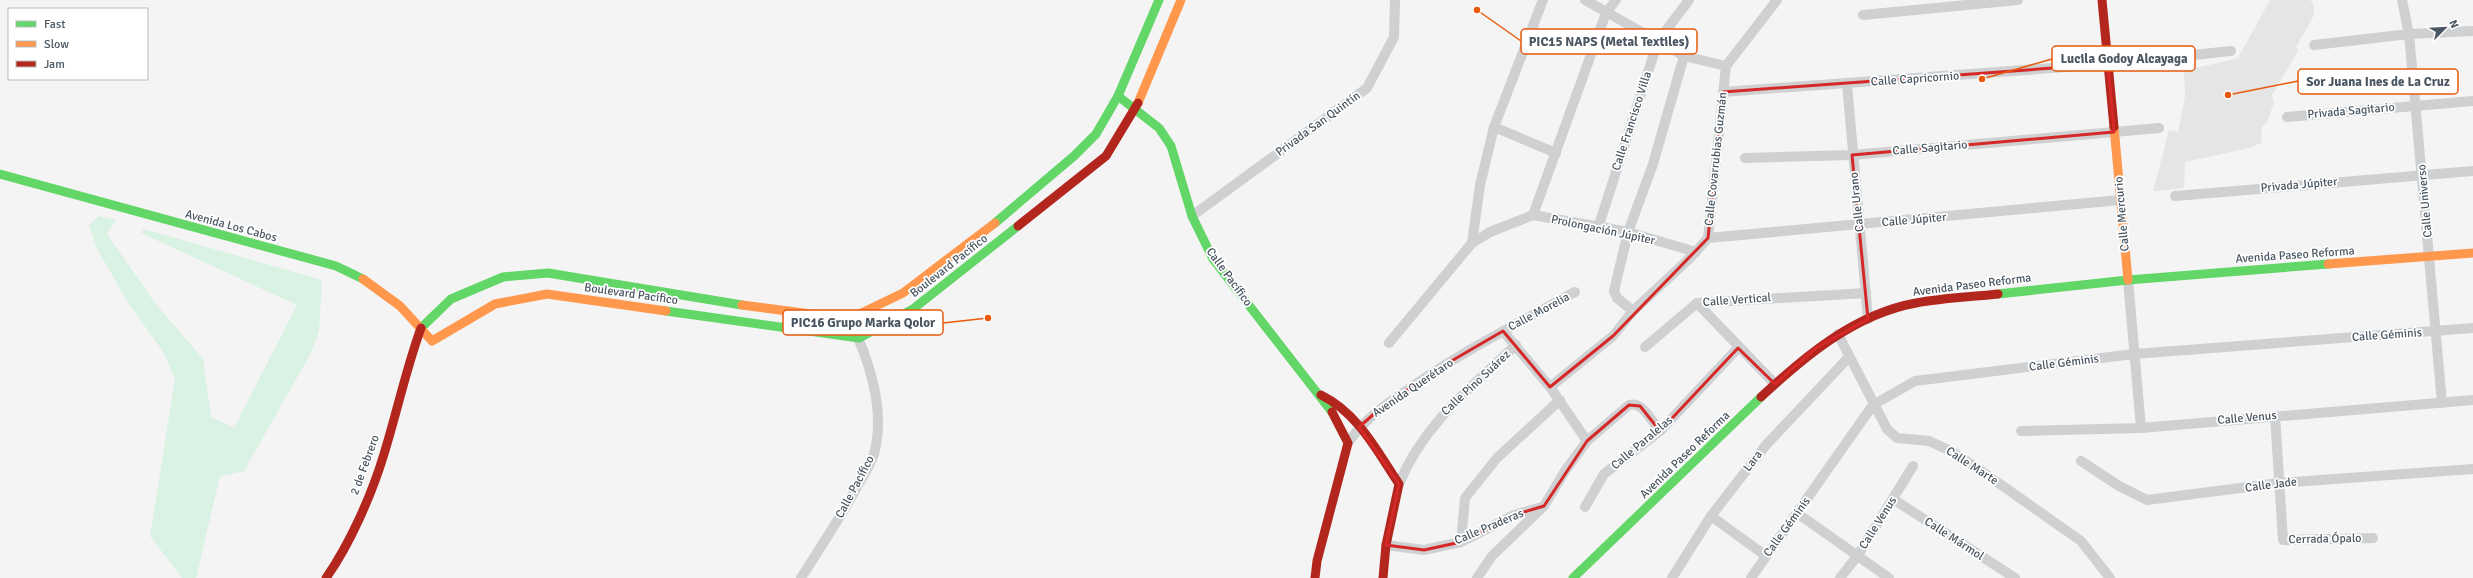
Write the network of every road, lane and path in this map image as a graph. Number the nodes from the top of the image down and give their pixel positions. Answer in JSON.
{"nodes":[{"id":1,"x":1159,"y":0,"type":"edge"},
{"id":2,"x":1182,"y":0,"type":"edge"},
{"id":3,"x":1396,"y":0,"type":"edge"},
{"id":4,"x":1543,"y":0,"type":"edge"},
{"id":5,"x":1585,"y":0,"type":"edge"},
{"id":6,"x":1616,"y":0,"type":"edge"},
{"id":7,"x":1689,"y":0,"type":"edge"},
{"id":8,"x":1778,"y":0,"type":"edge"},
{"id":9,"x":2018,"y":0,"type":"edge"},
{"id":10,"x":2102,"y":0,"type":"edge"},
{"id":11,"x":2402,"y":0,"type":"edge"},
{"id":12,"x":1606,"y":13,"type":"junction"},
{"id":13,"x":1863,"y":15,"type":"dead end"},
{"id":14,"x":2473,"y":28,"type":"edge"},
{"id":15,"x":2409,"y":34,"type":"junction"},
{"id":16,"x":1658,"y":41,"type":"junction"},
{"id":17,"x":2314,"y":45,"type":"dead end"},
{"id":18,"x":2231,"y":51,"type":"dead end"},
{"id":19,"x":1684,"y":56,"type":"junction"},
{"id":20,"x":2108,"y":64,"type":"junction"},
{"id":21,"x":1726,"y":66,"type":"junction"},
{"id":22,"x":1847,"y":84,"type":"junction"},
{"id":23,"x":1722,"y":92,"type":"junction"},
{"id":24,"x":1118,"y":96,"type":"junction"},
{"id":25,"x":2473,"y":101,"type":"edge"},
{"id":26,"x":2416,"y":106,"type":"junction"},
{"id":27,"x":1136,"y":108,"type":"junction"},
{"id":28,"x":2287,"y":117,"type":"dead end"},
{"id":29,"x":1494,"y":127,"type":"junction"},
{"id":30,"x":2159,"y":128,"type":"dead end"},
{"id":31,"x":2114,"y":132,"type":"junction"},
{"id":32,"x":1556,"y":153,"type":"junction"},
{"id":33,"x":1852,"y":155,"type":"junction"},
{"id":34,"x":1746,"y":158,"type":"dead end"},
{"id":35,"x":2473,"y":171,"type":"edge"},
{"id":36,"x":0,"y":174,"type":"edge"},
{"id":37,"x":2422,"y":175,"type":"junction"},
{"id":38,"x":2175,"y":196,"type":"dead end"},
{"id":39,"x":2120,"y":200,"type":"junction"},
{"id":40,"x":1533,"y":215,"type":"junction"},
{"id":41,"x":1192,"y":216,"type":"junction"},
{"id":42,"x":1859,"y":225,"type":"junction"},
{"id":43,"x":1598,"y":228,"type":"junction"},
{"id":44,"x":1628,"y":232,"type":"junction"},
{"id":45,"x":1708,"y":238,"type":"junction"},
{"id":46,"x":1472,"y":243,"type":"junction"},
{"id":47,"x":1696,"y":252,"type":"junction"},
{"id":48,"x":2473,"y":253,"type":"edge"},
{"id":49,"x":2430,"y":257,"type":"junction"},
{"id":50,"x":2128,"y":280,"type":"junction"},
{"id":51,"x":1575,"y":292,"type":"dead end"},
{"id":52,"x":1866,"y":292,"type":"junction"},
{"id":53,"x":1697,"y":303,"type":"junction"},
{"id":54,"x":1633,"y":311,"type":"junction"},
{"id":55,"x":849,"y":319,"type":"junction"},
{"id":56,"x":1868,"y":319,"type":"junction"},
{"id":57,"x":421,"y":328,"type":"junction"},
{"id":58,"x":2473,"y":328,"type":"edge"},
{"id":59,"x":1503,"y":331,"type":"junction"},
{"id":60,"x":2436,"y":331,"type":"junction"},
{"id":61,"x":1838,"y":334,"type":"junction"},
{"id":62,"x":859,"y":338,"type":"junction"},
{"id":63,"x":432,"y":341,"type":"junction"},
{"id":64,"x":1389,"y":343,"type":"dead end"},
{"id":65,"x":1516,"y":345,"type":"junction"},
{"id":66,"x":1646,"y":347,"type":"dead end"},
{"id":67,"x":1738,"y":348,"type":"junction"},
{"id":68,"x":412,"y":353,"type":"junction"},
{"id":69,"x":2134,"y":354,"type":"junction"},
{"id":70,"x":1849,"y":357,"type":"junction"},
{"id":71,"x":1775,"y":384,"type":"junction"},
{"id":72,"x":1550,"y":387,"type":"junction"},
{"id":73,"x":1318,"y":394,"type":"junction"},
{"id":74,"x":1560,"y":400,"type":"junction"},
{"id":75,"x":2473,"y":400,"type":"edge"},
{"id":76,"x":2442,"y":403,"type":"junction"},
{"id":77,"x":1873,"y":405,"type":"junction"},
{"id":78,"x":2275,"y":416,"type":"junction"},
{"id":79,"x":1359,"y":427,"type":"junction"},
{"id":80,"x":2141,"y":428,"type":"junction"},
{"id":81,"x":1660,"y":431,"type":"junction"},
{"id":82,"x":2021,"y":431,"type":"dead end"},
{"id":83,"x":1587,"y":441,"type":"junction"},
{"id":84,"x":1348,"y":443,"type":"junction"},
{"id":85,"x":2081,"y":461,"type":"dead end"},
{"id":86,"x":1913,"y":466,"type":"dead end"},
{"id":87,"x":2473,"y":469,"type":"edge"},
{"id":88,"x":2279,"y":483,"type":"junction"},
{"id":89,"x":1399,"y":484,"type":"junction"},
{"id":90,"x":1893,"y":499,"type":"junction"},
{"id":91,"x":1544,"y":506,"type":"junction"},
{"id":92,"x":1585,"y":507,"type":"dead end"},
{"id":93,"x":1798,"y":513,"type":"junction"},
{"id":94,"x":1711,"y":516,"type":"junction"},
{"id":95,"x":2373,"y":538,"type":"dead end"},
{"id":96,"x":1461,"y":542,"type":"junction"},
{"id":97,"x":1386,"y":546,"type":"junction"},
{"id":98,"x":1766,"y":556,"type":"junction"},
{"id":99,"x":1858,"y":556,"type":"junction"},
{"id":100,"x":326,"y":578,"type":"edge"},
{"id":101,"x":801,"y":578,"type":"edge"},
{"id":102,"x":1315,"y":578,"type":"edge"},
{"id":103,"x":1383,"y":578,"type":"edge"},
{"id":104,"x":1478,"y":578,"type":"edge"},
{"id":105,"x":1573,"y":578,"type":"edge"},
{"id":106,"x":1672,"y":578,"type":"edge"},
{"id":107,"x":1751,"y":578,"type":"edge"},
{"id":108,"x":1840,"y":578,"type":"edge"},
{"id":109,"x":1889,"y":578,"type":"edge"},
{"id":110,"x":2015,"y":578,"type":"edge"},
{"id":111,"x":2110,"y":578,"type":"edge"}],
"edges":[{"from":1,"to":24,"type":"main road","name":"Boulevard Pacífico"},
{"from":2,"to":27,"type":"main road","name":"Boulevard Pacífico"},
{"from":3,"to":41,"type":"street","name":"Privada San Quintín"},
{"from":4,"to":29,"type":"street"},
{"from":5,"to":12,"type":"street"},
{"from":6,"to":12,"type":"street"},
{"from":7,"to":16,"type":"street","name":"Calle Francisco Villa"},
{"from":8,"to":21,"type":"street","name":"Calle Covarrubias Guzmán"},
{"from":9,"to":13,"type":"street"},
{"from":10,"to":20,"type":"main road","name":"Calle Mercurio"},
{"from":11,"to":15,"type":"street","name":"Calle Universo"},
{"from":12,"to":16,"type":"street"},
{"from":12,"to":32,"type":"street"},
{"from":14,"to":15,"type":"street"},
{"from":15,"to":17,"type":"street"},
{"from":15,"to":26,"type":"street","name":"Calle Universo"},
{"from":16,"to":19,"type":"street"},
{"from":16,"to":43,"type":"street","name":"Calle Francisco Villa"},
{"from":18,"to":20,"type":"street","name":"Calle Capricornio"},
{"from":19,"to":21,"type":"street"},
{"from":19,"to":44,"type":"street"},
{"from":20,"to":22,"type":"street","name":"Calle Capricornio"},
{"from":20,"to":31,"type":"main road","name":"Calle Mercurio"},
{"from":21,"to":23,"type":"street","name":"Calle Covarrubias Guzmán"},
{"from":22,"to":23,"type":"street","name":"Calle Capricornio"},
{"from":22,"to":33,"type":"street","name":"Calle Urano"},
{"from":23,"to":45,"type":"street","name":"Calle Covarrubias Guzmán"},
{"from":24,"to":27,"type":"main road","name":"Calle Pacífico"},
{"from":24,"to":55,"type":"main road","name":"Boulevard Pacífico"},
{"from":25,"to":26,"type":"street"},
{"from":26,"to":28,"type":"street","name":"Privada Sagitario"},
{"from":26,"to":37,"type":"street","name":"Calle Universo"},
{"from":27,"to":41,"type":"main road","name":"Calle Pacífico"},
{"from":27,"to":62,"type":"main road","name":"Boulevard Pacífico"},
{"from":29,"to":32,"type":"street"},
{"from":29,"to":46,"type":"street"},
{"from":30,"to":31,"type":"street"},
{"from":31,"to":33,"type":"street","name":"Calle Sagitario"},
{"from":31,"to":39,"type":"main road","name":"Calle Mercurio"},
{"from":32,"to":40,"type":"street"},
{"from":33,"to":34,"type":"street","name":"Calle Sagitario"},
{"from":33,"to":42,"type":"street","name":"Calle Urano"},
{"from":35,"to":37,"type":"street"},
{"from":36,"to":57,"type":"main road","name":"Avenida Los Cabos"},
{"from":37,"to":38,"type":"street","name":"Privada Júpiter"},
{"from":37,"to":49,"type":"street","name":"Calle Universo"},
{"from":39,"to":42,"type":"street","name":"Calle Júpiter"},
{"from":39,"to":50,"type":"main road","name":"Calle Mercurio"},
{"from":40,"to":43,"type":"street","name":"Prolongación Júpiter"},
{"from":40,"to":46,"type":"street"},
{"from":41,"to":73,"type":"main road","name":"Calle Pacífico"},
{"from":42,"to":45,"type":"street","name":"Calle Júpiter"},
{"from":42,"to":52,"type":"street","name":"Calle Urano"},
{"from":43,"to":44,"type":"street","name":"Prolongación Júpiter"},
{"from":44,"to":47,"type":"street","name":"Prolongación Júpiter"},
{"from":44,"to":54,"type":"street"},
{"from":45,"to":47,"type":"street","name":"Calle Covarrubias Guzmán"},
{"from":46,"to":64,"type":"street"},
{"from":47,"to":54,"type":"street","name":"Calle Covarrubias Guzmán"},
{"from":48,"to":49,"type":"main road","name":"Avenida Paseo Reforma"},
{"from":49,"to":50,"type":"main road","name":"Avenida Paseo Reforma"},
{"from":49,"to":60,"type":"street","name":"Calle Universo"},
{"from":50,"to":56,"type":"main road","name":"Avenida Paseo Reforma"},
{"from":50,"to":69,"type":"street","name":"Calle Mercurio"},
{"from":51,"to":59,"type":"street","name":"Calle Morelia"},
{"from":52,"to":53,"type":"street","name":"Calle Vertical"},
{"from":52,"to":56,"type":"street","name":"Calle Urano"},
{"from":53,"to":66,"type":"street"},
{"from":53,"to":67,"type":"street","name":"Calle Vertical"},
{"from":54,"to":72,"type":"street","name":"Calle Covarrubias Guzmán"},
{"from":55,"to":57,"type":"main road","name":"Boulevard Pacífico"},
{"from":55,"to":62,"type":"street","name":"Calle Pacífico"},
{"from":56,"to":61,"type":"main road","name":"Avenida Paseo Reforma"},
{"from":57,"to":63,"type":"main road","name":"Avenida Los Cabos"},
{"from":57,"to":68,"type":"main road","name":"2 de Febrero"},
{"from":58,"to":60,"type":"street","name":"Calle Géminis"},
{"from":59,"to":65,"type":"street"},
{"from":59,"to":79,"type":"street","name":"Avenida Querétaro"},
{"from":60,"to":69,"type":"street","name":"Calle Géminis"},
{"from":60,"to":76,"type":"street","name":"Calle Universo"},
{"from":61,"to":70,"type":"street","name":"Calle Marte"},
{"from":61,"to":71,"type":"main road","name":"Avenida Paseo Reforma"},
{"from":62,"to":63,"type":"main road","name":"Boulevard Pacífico"},
{"from":62,"to":101,"type":"street","name":"Calle Pacífico"},
{"from":63,"to":68,"type":"main road"},
{"from":65,"to":72,"type":"street"},
{"from":65,"to":89,"type":"street","name":"Calle Pino Suárez"},
{"from":67,"to":71,"type":"street","name":"Calle Vertical"},
{"from":67,"to":81,"type":"street","name":"Calle Paralelas"},
{"from":68,"to":100,"type":"main road","name":"2 de Febrero"},
{"from":69,"to":77,"type":"street","name":"Calle Géminis"},
{"from":69,"to":80,"type":"street","name":"Calle Mercurio"},
{"from":70,"to":77,"type":"street","name":"Calle Marte"},
{"from":70,"to":94,"type":"street","name":"Lara"},
{"from":71,"to":105,"type":"main road","name":"Avenida Paseo Reforma"},
{"from":72,"to":74,"type":"street"},
{"from":73,"to":79,"type":"main road","name":"Calle Pacífico"},
{"from":73,"to":84,"type":"main road","name":"Calle Pacífico"},
{"from":74,"to":83,"type":"street"},
{"from":74,"to":96,"type":"street"},
{"from":75,"to":76,"type":"street","name":"Calle Venus"},
{"from":76,"to":78,"type":"street","name":"Calle Venus"},
{"from":77,"to":93,"type":"street","name":"Calle Géminis"},
{"from":77,"to":111,"type":"street","name":"Calle Marte"},
{"from":78,"to":80,"type":"street","name":"Calle Venus"},
{"from":78,"to":88,"type":"street","name":"Cerrada Ópalo"},
{"from":79,"to":84,"type":"street","name":"Avenida Querétaro"},
{"from":79,"to":89,"type":"main road","name":"Calle Pacífico"},
{"from":80,"to":82,"type":"street","name":"Calle Venus"},
{"from":81,"to":83,"type":"street"},
{"from":81,"to":92,"type":"street","name":"Calle Paralelas"},
{"from":83,"to":91,"type":"street"},
{"from":84,"to":102,"type":"main road","name":"Avenida Querétaro"},
{"from":85,"to":88,"type":"street","name":"Calle Jade"},
{"from":86,"to":90,"type":"street","name":"Calle Venus"},
{"from":87,"to":88,"type":"street","name":"Calle Jade"},
{"from":88,"to":95,"type":"street","name":"Cerrada Ópalo"},
{"from":89,"to":97,"type":"main road","name":"Calle Pino Suárez"},
{"from":90,"to":99,"type":"street","name":"Calle Venus"},
{"from":90,"to":110,"type":"street","name":"Calle Mármol"},
{"from":91,"to":96,"type":"street","name":"Calle Praderas"},
{"from":91,"to":104,"type":"street"},
{"from":93,"to":98,"type":"street","name":"Calle Géminis"},
{"from":93,"to":99,"type":"street"},
{"from":94,"to":98,"type":"street"},
{"from":94,"to":106,"type":"street","name":"Lara"},
{"from":96,"to":97,"type":"street","name":"Calle Praderas"},
{"from":97,"to":103,"type":"main road","name":"Calle Pino Suárez"},
{"from":98,"to":107,"type":"street","name":"Calle Géminis"},
{"from":99,"to":108,"type":"street","name":"Calle Venus"},
{"from":99,"to":109,"type":"street"}]}
